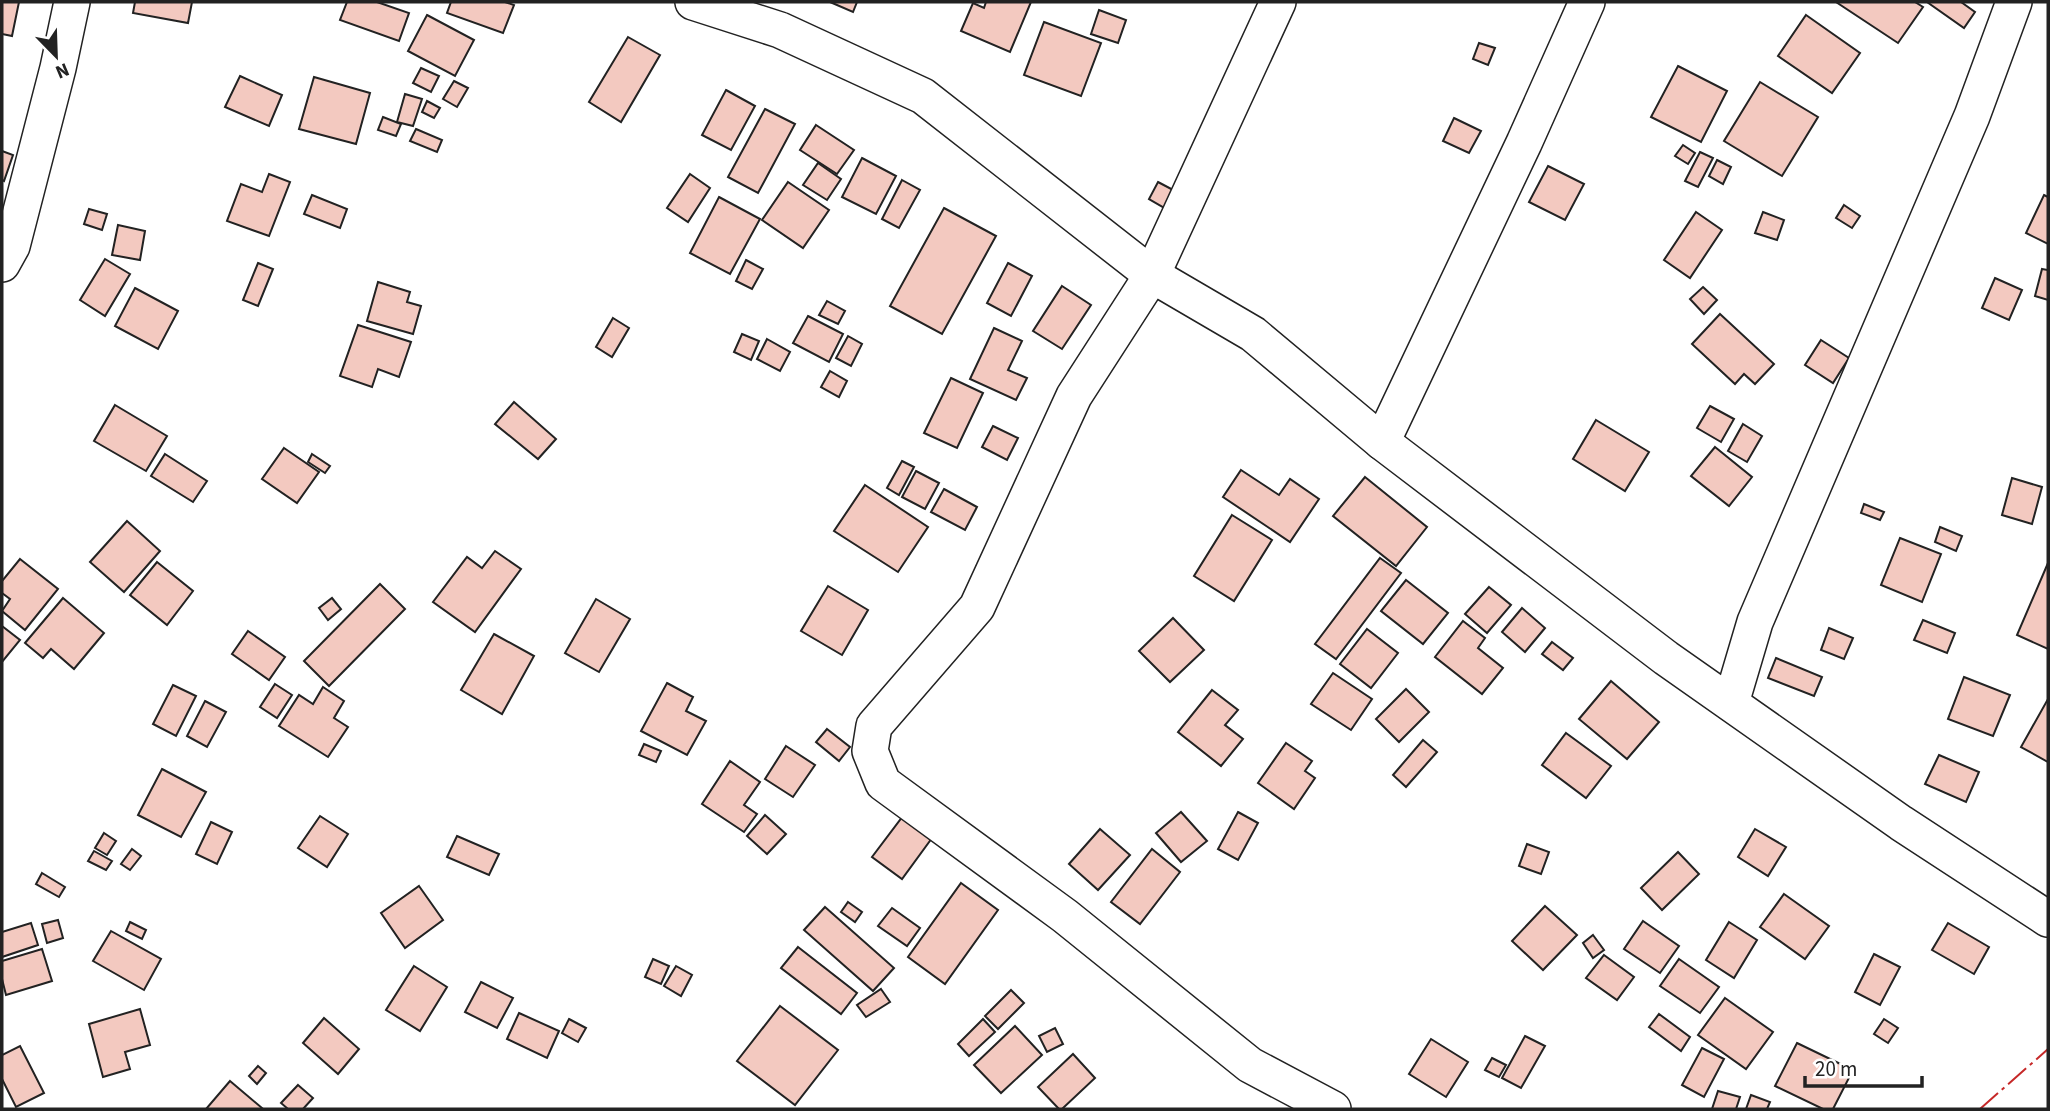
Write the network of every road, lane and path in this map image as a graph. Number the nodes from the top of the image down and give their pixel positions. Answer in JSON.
{"nodes":[{"id":1,"x":72,"y":2,"type":"edge"},
{"id":2,"x":693,"y":2,"type":"edge"},
{"id":3,"x":1278,"y":2,"type":"edge"},
{"id":4,"x":1587,"y":2,"type":"edge"},
{"id":5,"x":2014,"y":2,"type":"edge"},
{"id":6,"x":783,"y":16,"type":"edge"},
{"id":7,"x":2,"y":264,"type":"edge"},
{"id":8,"x":1152,"y":275,"type":"junction"},
{"id":9,"x":1382,"y":442,"type":"junction"},
{"id":10,"x":1731,"y":702,"type":"junction"},
{"id":11,"x":2048,"y":919,"type":"edge"},
{"id":12,"x":1333,"y":1109,"type":"edge"}],
"edges":[{"from":1,"to":7,"type":"street"},
{"from":2,"to":6,"type":"street"},
{"from":3,"to":8,"type":"street"},
{"from":4,"to":9,"type":"street"},
{"from":5,"to":10,"type":"street"},
{"from":6,"to":8,"type":"street"},
{"from":8,"to":9,"type":"street"},
{"from":8,"to":12,"type":"street"},
{"from":9,"to":10,"type":"street"},
{"from":10,"to":11,"type":"street"}]}
